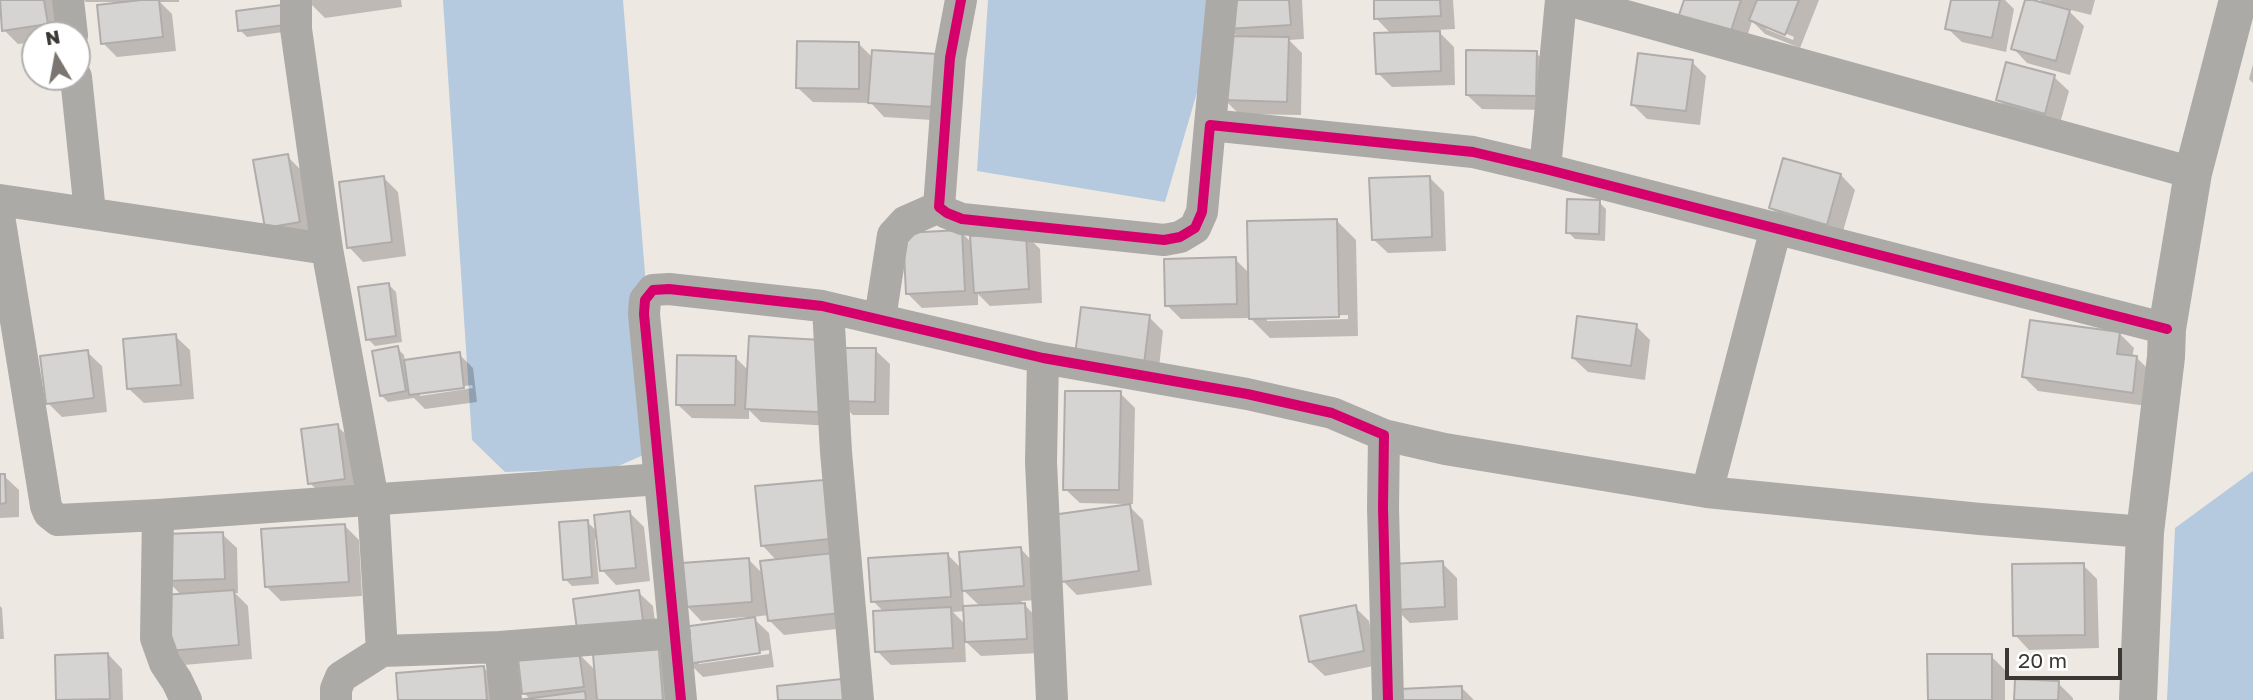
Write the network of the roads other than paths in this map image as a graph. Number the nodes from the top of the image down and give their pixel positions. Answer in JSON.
{"nodes":[{"id":1,"x":68,"y":0,"type":"edge"},
{"id":2,"x":296,"y":0,"type":"edge"},
{"id":3,"x":961,"y":0,"type":"edge"},
{"id":4,"x":1222,"y":0,"type":"edge"},
{"id":5,"x":1561,"y":0,"type":"edge"},
{"id":6,"x":1568,"y":0,"type":"edge"},
{"id":7,"x":2238,"y":0,"type":"edge"},
{"id":8,"x":70,"y":21,"type":"edge"},
{"id":9,"x":77,"y":91,"type":"edge"},
{"id":10,"x":1210,"y":125,"type":"junction"},
{"id":11,"x":1545,"y":169,"type":"junction"},
{"id":12,"x":2193,"y":173,"type":"junction"},
{"id":13,"x":0,"y":200,"type":"edge"},
{"id":14,"x":939,"y":207,"type":"junction"},
{"id":15,"x":90,"y":212,"type":"junction"},
{"id":16,"x":0,"y":222,"type":"edge"},
{"id":17,"x":1776,"y":228,"type":"junction"},
{"id":18,"x":327,"y":249,"type":"junction"},
{"id":19,"x":828,"y":308,"type":"junction"},
{"id":20,"x":880,"y":318,"type":"junction"},
{"id":21,"x":2167,"y":329,"type":"junction"},
{"id":22,"x":1043,"y":358,"type":"junction"},
{"id":23,"x":1384,"y":435,"type":"junction"},
{"id":24,"x":660,"y":479,"type":"junction"},
{"id":25,"x":1707,"y":492,"type":"junction"},
{"id":26,"x":373,"y":500,"type":"junction"},
{"id":27,"x":158,"y":515,"type":"junction"},
{"id":28,"x":2145,"y":532,"type":"junction"},
{"id":29,"x":675,"y":633,"type":"junction"},
{"id":30,"x":500,"y":647,"type":"junction"},
{"id":31,"x":382,"y":651,"type":"junction"},
{"id":32,"x":186,"y":700,"type":"edge"},
{"id":33,"x":336,"y":700,"type":"edge"},
{"id":34,"x":506,"y":700,"type":"edge"},
{"id":35,"x":681,"y":700,"type":"edge"},
{"id":36,"x":858,"y":700,"type":"edge"},
{"id":37,"x":1052,"y":700,"type":"edge"},
{"id":38,"x":1388,"y":700,"type":"edge"},
{"id":39,"x":2138,"y":700,"type":"edge"}],
"edges":[{"from":1,"to":8,"type":"street"},
{"from":2,"to":18,"type":"street"},
{"from":3,"to":14,"type":"street"},
{"from":4,"to":10,"type":"street"},
{"from":5,"to":11,"type":"street"},
{"from":6,"to":12,"type":"street"},
{"from":7,"to":12,"type":"street"},
{"from":9,"to":15,"type":"street"},
{"from":10,"to":11,"type":"street"},
{"from":10,"to":14,"type":"street"},
{"from":11,"to":17,"type":"street"},
{"from":12,"to":21,"type":"street"},
{"from":13,"to":15,"type":"street"},
{"from":14,"to":20,"type":"street"},
{"from":15,"to":18,"type":"street"},
{"from":16,"to":27,"type":"street"},
{"from":17,"to":21,"type":"street"},
{"from":17,"to":25,"type":"street"},
{"from":18,"to":26,"type":"street"},
{"from":19,"to":20,"type":"street"},
{"from":19,"to":24,"type":"street"},
{"from":19,"to":36,"type":"street"},
{"from":20,"to":22,"type":"street"},
{"from":21,"to":28,"type":"street"},
{"from":22,"to":23,"type":"street"},
{"from":22,"to":37,"type":"street"},
{"from":23,"to":25,"type":"street"},
{"from":23,"to":38,"type":"street"},
{"from":24,"to":26,"type":"street"},
{"from":24,"to":29,"type":"street"},
{"from":25,"to":28,"type":"street"},
{"from":26,"to":27,"type":"street"},
{"from":26,"to":31,"type":"street"},
{"from":27,"to":32,"type":"street"},
{"from":28,"to":39,"type":"street"},
{"from":29,"to":30,"type":"street"},
{"from":29,"to":35,"type":"street"},
{"from":30,"to":31,"type":"street"},
{"from":30,"to":34,"type":"street"},
{"from":31,"to":33,"type":"street"}]}
